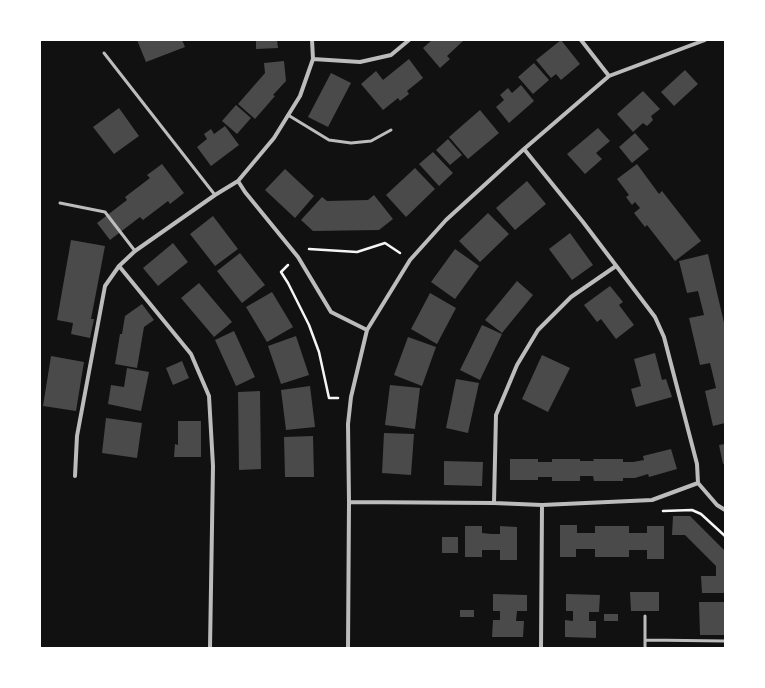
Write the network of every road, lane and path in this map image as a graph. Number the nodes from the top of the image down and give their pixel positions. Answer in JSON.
{"nodes":[{"id":1,"x":312,"y":40,"type":"edge"},
{"id":2,"x":409,"y":40,"type":"edge"},
{"id":3,"x":581,"y":40,"type":"edge"},
{"id":4,"x":704,"y":40,"type":"edge"},
{"id":5,"x":104,"y":53,"type":"dead end"},
{"id":6,"x":313,"y":59,"type":"junction"},
{"id":7,"x":608,"y":76,"type":"junction"},
{"id":8,"x":288,"y":115,"type":"junction"},
{"id":9,"x":391,"y":130,"type":"dead end"},
{"id":10,"x":524,"y":149,"type":"junction"},
{"id":11,"x":238,"y":181,"type":"junction"},
{"id":12,"x":215,"y":195,"type":"junction"},
{"id":13,"x":60,"y":203,"type":"dead end"},
{"id":14,"x":134,"y":251,"type":"junction"},
{"id":15,"x":298,"y":257,"type":"junction"},
{"id":16,"x":410,"y":260,"type":"junction"},
{"id":17,"x":119,"y":266,"type":"junction"},
{"id":18,"x":616,"y":266,"type":"junction"},
{"id":19,"x":367,"y":330,"type":"junction"},
{"id":20,"x":330,"y":398,"type":"dead end"},
{"id":21,"x":75,"y":476,"type":"dead end"},
{"id":22,"x":698,"y":483,"type":"junction"},
{"id":23,"x":652,"y":500,"type":"junction"},
{"id":24,"x":349,"y":502,"type":"junction"},
{"id":25,"x":494,"y":503,"type":"junction"},
{"id":26,"x":542,"y":505,"type":"junction"},
{"id":27,"x":725,"y":510,"type":"edge"},
{"id":28,"x":725,"y":536,"type":"edge"},
{"id":29,"x":645,"y":616,"type":"dead end"},
{"id":30,"x":645,"y":640,"type":"junction"},
{"id":31,"x":725,"y":641,"type":"edge"},
{"id":32,"x":210,"y":648,"type":"edge"},
{"id":33,"x":348,"y":648,"type":"edge"},
{"id":34,"x":541,"y":648,"type":"edge"},
{"id":35,"x":645,"y":648,"type":"edge"}],
"edges":[{"from":1,"to":6,"type":"street"},
{"from":2,"to":6,"type":"street"},
{"from":3,"to":7,"type":"street"},
{"from":4,"to":7,"type":"street"},
{"from":5,"to":12,"type":"lane"},
{"from":6,"to":8,"type":"street"},
{"from":7,"to":10,"type":"street"},
{"from":8,"to":9,"type":"lane"},
{"from":8,"to":11,"type":"street"},
{"from":10,"to":16,"type":"street"},
{"from":10,"to":18,"type":"street"},
{"from":11,"to":12,"type":"street"},
{"from":11,"to":15,"type":"street"},
{"from":12,"to":14,"type":"street"},
{"from":13,"to":14,"type":"lane"},
{"from":14,"to":17,"type":"street"},
{"from":15,"to":16,"type":"path"},
{"from":15,"to":19,"type":"street"},
{"from":15,"to":20,"type":"path"},
{"from":16,"to":19,"type":"street"},
{"from":17,"to":21,"type":"street"},
{"from":17,"to":32,"type":"street"},
{"from":18,"to":22,"type":"street"},
{"from":18,"to":25,"type":"street"},
{"from":19,"to":24,"type":"street"},
{"from":22,"to":23,"type":"street"},
{"from":22,"to":27,"type":"street"},
{"from":23,"to":26,"type":"street"},
{"from":23,"to":28,"type":"path"},
{"from":24,"to":25,"type":"street"},
{"from":24,"to":33,"type":"street"},
{"from":25,"to":26,"type":"street"},
{"from":26,"to":34,"type":"street"},
{"from":29,"to":30,"type":"lane"},
{"from":30,"to":31,"type":"lane"},
{"from":30,"to":35,"type":"lane"}]}
